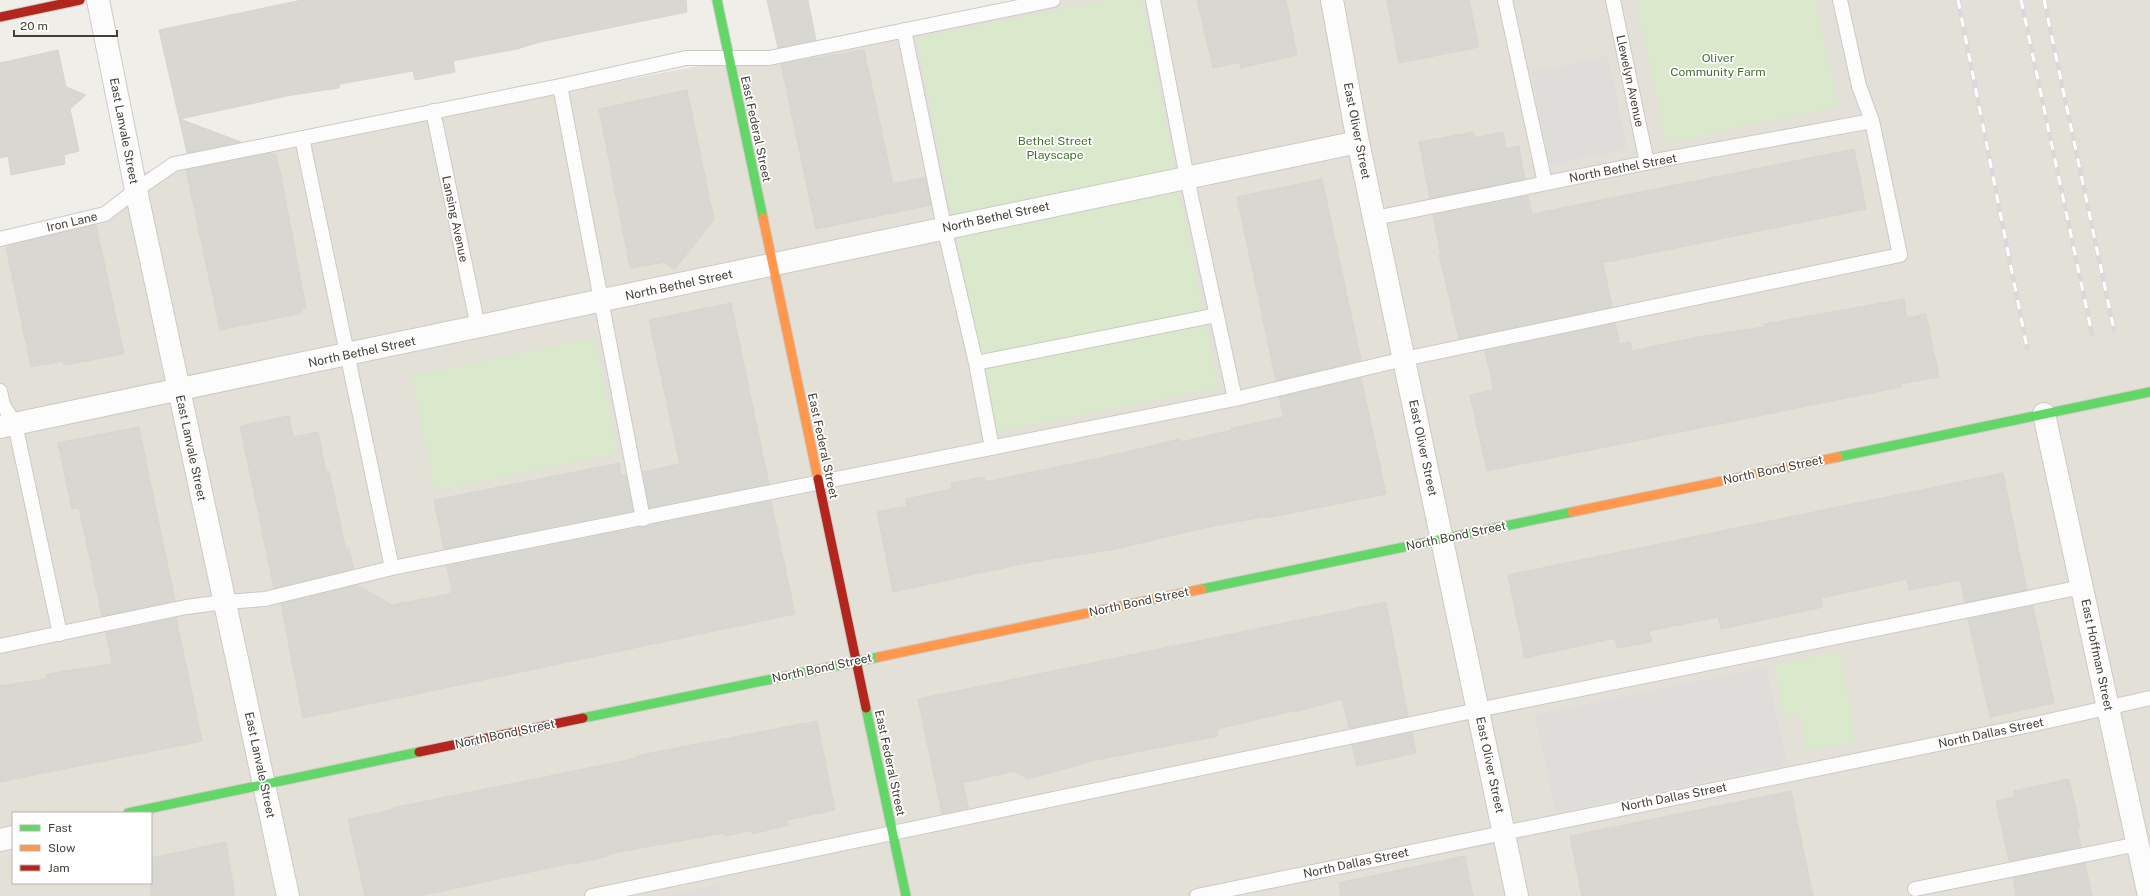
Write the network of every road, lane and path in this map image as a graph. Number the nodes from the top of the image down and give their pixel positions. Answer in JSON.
{"nodes":[{"id":1,"x":80,"y":0,"type":"edge"},
{"id":2,"x":98,"y":0,"type":"edge"},
{"id":3,"x":717,"y":0,"type":"edge"},
{"id":4,"x":1053,"y":0,"type":"edge"},
{"id":5,"x":1153,"y":0,"type":"edge"},
{"id":6,"x":1332,"y":0,"type":"edge"},
{"id":7,"x":1505,"y":0,"type":"edge"},
{"id":8,"x":1613,"y":0,"type":"edge"},
{"id":9,"x":1840,"y":0,"type":"edge"},
{"id":10,"x":0,"y":17,"type":"edge"},
{"id":11,"x":904,"y":30,"type":"junction"},
{"id":12,"x":729,"y":58,"type":"junction"},
{"id":13,"x":560,"y":86,"type":"junction"},
{"id":14,"x":433,"y":111,"type":"junction"},
{"id":15,"x":1872,"y":121,"type":"junction"},
{"id":16,"x":302,"y":138,"type":"junction"},
{"id":17,"x":1358,"y":142,"type":"junction"},
{"id":18,"x":1647,"y":163,"type":"junction"},
{"id":19,"x":1187,"y":178,"type":"junction"},
{"id":20,"x":1544,"y":183,"type":"junction"},
{"id":21,"x":136,"y":190,"type":"junction"},
{"id":22,"x":1375,"y":218,"type":"junction"},
{"id":23,"x":944,"y":227,"type":"junction"},
{"id":24,"x":0,"y":239,"type":"edge"},
{"id":25,"x":773,"y":265,"type":"junction"},
{"id":26,"x":601,"y":301,"type":"junction"},
{"id":27,"x":1217,"y":315,"type":"junction"},
{"id":28,"x":478,"y":327,"type":"junction"},
{"id":29,"x":348,"y":354,"type":"junction"},
{"id":30,"x":1404,"y":359,"type":"junction"},
{"id":31,"x":976,"y":363,"type":"junction"},
{"id":32,"x":0,"y":391,"type":"edge"},
{"id":33,"x":178,"y":391,"type":"junction"},
{"id":34,"x":2150,"y":392,"type":"edge"},
{"id":35,"x":1235,"y":399,"type":"junction"},
{"id":36,"x":2044,"y":414,"type":"junction"},
{"id":37,"x":8,"y":426,"type":"edge"},
{"id":38,"x":992,"y":448,"type":"junction"},
{"id":39,"x":819,"y":484,"type":"junction"},
{"id":40,"x":643,"y":519,"type":"junction"},
{"id":41,"x":1442,"y":539,"type":"junction"},
{"id":42,"x":392,"y":568,"type":"junction"},
{"id":43,"x":2082,"y":587,"type":"junction"},
{"id":44,"x":225,"y":602,"type":"junction"},
{"id":45,"x":60,"y":634,"type":"junction"},
{"id":46,"x":0,"y":646,"type":"edge"},
{"id":47,"x":857,"y":661,"type":"junction"},
{"id":48,"x":2150,"y":698,"type":"edge"},
{"id":49,"x":2109,"y":708,"type":"junction"},
{"id":50,"x":1478,"y":710,"type":"junction"},
{"id":51,"x":264,"y":785,"type":"junction"},
{"id":52,"x":133,"y":812,"type":"edge"},
{"id":53,"x":892,"y":832,"type":"junction"},
{"id":54,"x":1504,"y":832,"type":"junction"},
{"id":55,"x":12,"y":837,"type":"edge"},
{"id":56,"x":0,"y":840,"type":"edge"},
{"id":57,"x":2138,"y":844,"type":"junction"},
{"id":58,"x":1915,"y":889,"type":"dead end"},
{"id":59,"x":288,"y":896,"type":"edge"},
{"id":60,"x":592,"y":896,"type":"edge"},
{"id":61,"x":906,"y":896,"type":"edge"},
{"id":62,"x":1198,"y":896,"type":"edge"},
{"id":63,"x":1517,"y":896,"type":"edge"},
{"id":64,"x":2149,"y":896,"type":"edge"}],
"edges":[{"from":1,"to":10,"type":"street"},
{"from":2,"to":21,"type":"street","name":"East Lanvale Street"},
{"from":3,"to":12,"type":"street","name":"East Federal Street"},
{"from":4,"to":11,"type":"lane","name":"Iron Lane"},
{"from":5,"to":19,"type":"lane"},
{"from":6,"to":17,"type":"street","name":"East Oliver Street"},
{"from":7,"to":20,"type":"lane"},
{"from":8,"to":18,"type":"lane","name":"Llewelyn Avenue"},
{"from":9,"to":15,"type":"lane"},
{"from":11,"to":12,"type":"lane","name":"Iron Lane"},
{"from":11,"to":23,"type":"lane"},
{"from":12,"to":13,"type":"lane","name":"Iron Lane"},
{"from":12,"to":25,"type":"street","name":"East Federal Street"},
{"from":13,"to":14,"type":"lane","name":"Iron Lane"},
{"from":13,"to":26,"type":"lane"},
{"from":14,"to":16,"type":"lane","name":"Iron Lane"},
{"from":14,"to":28,"type":"lane","name":"Lansing Avenue"},
{"from":15,"to":18,"type":"lane","name":"North Bethel Street"},
{"from":15,"to":30,"type":"lane"},
{"from":16,"to":21,"type":"lane","name":"Iron Lane"},
{"from":16,"to":29,"type":"lane"},
{"from":17,"to":19,"type":"street","name":"North Bethel Street"},
{"from":17,"to":22,"type":"street","name":"East Oliver Street"},
{"from":18,"to":20,"type":"lane","name":"North Bethel Street"},
{"from":19,"to":23,"type":"street","name":"North Bethel Street"},
{"from":19,"to":27,"type":"lane"},
{"from":20,"to":22,"type":"lane","name":"North Bethel Street"},
{"from":21,"to":24,"type":"lane","name":"Iron Lane"},
{"from":21,"to":33,"type":"street","name":"East Lanvale Street"},
{"from":22,"to":30,"type":"street","name":"East Oliver Street"},
{"from":23,"to":25,"type":"street","name":"North Bethel Street"},
{"from":23,"to":31,"type":"lane"},
{"from":25,"to":26,"type":"street","name":"North Bethel Street"},
{"from":25,"to":39,"type":"street","name":"East Federal Street"},
{"from":26,"to":28,"type":"street","name":"North Bethel Street"},
{"from":26,"to":40,"type":"lane"},
{"from":27,"to":31,"type":"lane"},
{"from":27,"to":35,"type":"lane"},
{"from":28,"to":29,"type":"street","name":"North Bethel Street"},
{"from":29,"to":33,"type":"street","name":"North Bethel Street"},
{"from":29,"to":42,"type":"lane"},
{"from":30,"to":35,"type":"lane"},
{"from":30,"to":41,"type":"street","name":"East Oliver Street"},
{"from":31,"to":38,"type":"lane"},
{"from":32,"to":37,"type":"lane"},
{"from":33,"to":37,"type":"street","name":"North Bethel Street"},
{"from":33,"to":44,"type":"street","name":"East Lanvale Street"},
{"from":34,"to":36,"type":"street","name":"North Bond Street"},
{"from":35,"to":38,"type":"lane"},
{"from":36,"to":41,"type":"street","name":"North Bond Street"},
{"from":36,"to":43,"type":"street","name":"East Hoffman Street"},
{"from":37,"to":45,"type":"lane"},
{"from":38,"to":39,"type":"lane"},
{"from":39,"to":40,"type":"lane"},
{"from":39,"to":47,"type":"street","name":"East Federal Street"},
{"from":40,"to":42,"type":"lane"},
{"from":41,"to":47,"type":"street","name":"North Bond Street"},
{"from":41,"to":50,"type":"street","name":"East Oliver Street"},
{"from":42,"to":44,"type":"lane"},
{"from":43,"to":49,"type":"street","name":"East Hoffman Street"},
{"from":43,"to":50,"type":"lane"},
{"from":44,"to":45,"type":"lane"},
{"from":44,"to":51,"type":"street","name":"East Lanvale Street"},
{"from":45,"to":46,"type":"lane"},
{"from":47,"to":51,"type":"street","name":"North Bond Street"},
{"from":47,"to":53,"type":"street","name":"East Federal Street"},
{"from":48,"to":49,"type":"lane","name":"North Dallas Street"},
{"from":49,"to":54,"type":"lane","name":"North Dallas Street"},
{"from":49,"to":57,"type":"street","name":"East Hoffman Street"},
{"from":50,"to":53,"type":"lane"},
{"from":50,"to":54,"type":"street","name":"East Oliver Street"},
{"from":51,"to":52,"type":"street","name":"North Bond Street"},
{"from":51,"to":59,"type":"street","name":"East Lanvale Street"},
{"from":53,"to":60,"type":"lane"},
{"from":53,"to":61,"type":"street","name":"East Federal Street"},
{"from":54,"to":62,"type":"lane","name":"North Dallas Street"},
{"from":54,"to":63,"type":"street","name":"East Oliver Street"},
{"from":55,"to":56,"type":"street"},
{"from":57,"to":58,"type":"lane"},
{"from":57,"to":64,"type":"street","name":"East Hoffman Street"}]}
